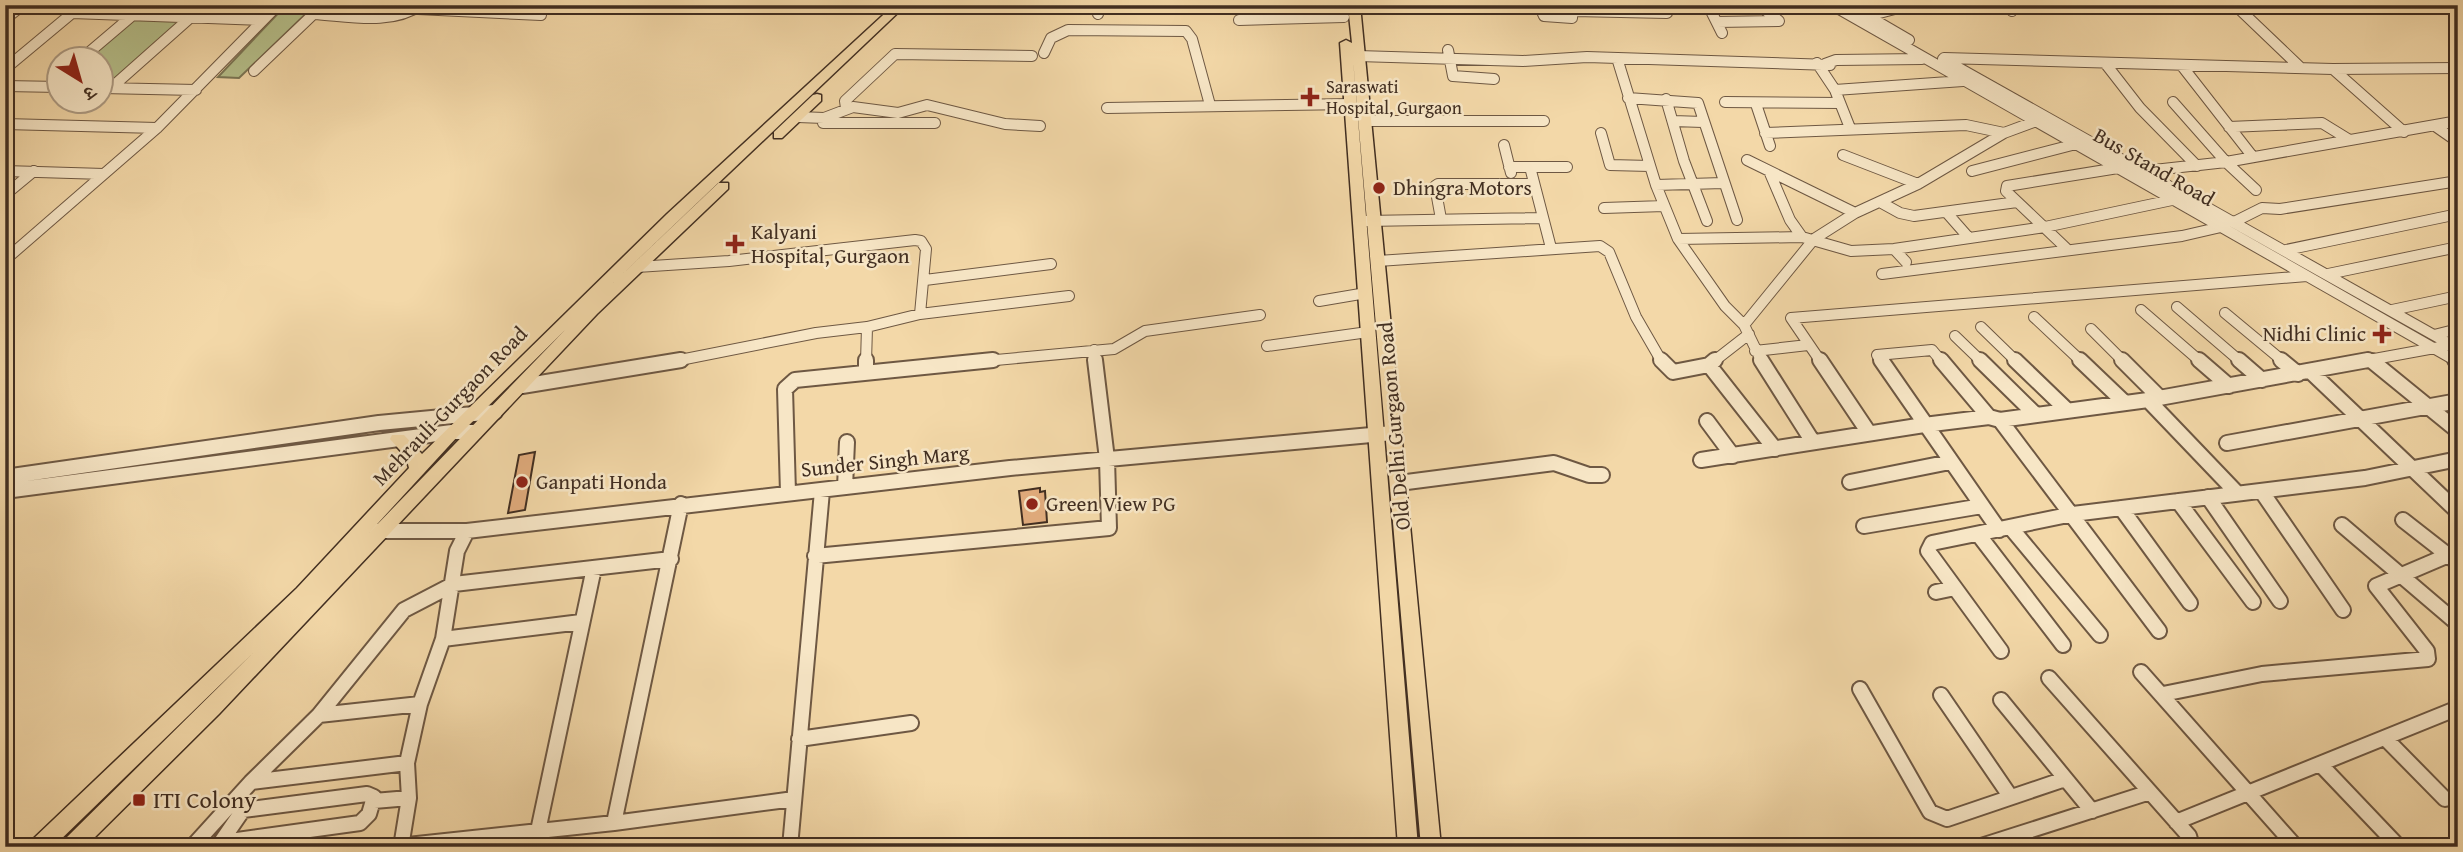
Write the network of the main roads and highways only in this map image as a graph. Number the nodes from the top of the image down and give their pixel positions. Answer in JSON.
{"nodes":[{"id":1,"x":901,"y":5,"type":"edge"},
{"id":2,"x":914,"y":5,"type":"edge"},
{"id":3,"x":1354,"y":5,"type":"edge"},
{"id":4,"x":1344,"y":11,"type":"edge"},
{"id":5,"x":789,"y":121,"type":"junction"},
{"id":6,"x":1367,"y":221,"type":"junction"},
{"id":7,"x":397,"y":439,"type":"road end"},
{"id":8,"x":417,"y":470,"type":"junction"},
{"id":9,"x":39,"y":847,"type":"edge"},
{"id":10,"x":71,"y":847,"type":"edge"},
{"id":11,"x":1408,"y":847,"type":"edge"},
{"id":12,"x":1431,"y":847,"type":"edge"}],
"edges":[{"from":1,"to":5,"type":"main road","name":"Mehrauli-Gurgaon Road"},
{"from":2,"to":5,"type":"main road","name":"Mehrauli-Gurgaon Road"},
{"from":3,"to":6,"type":"main road","name":"Old Delhi Gurgaon Road"},
{"from":4,"to":6,"type":"main road","name":"Old Delhi Gurgaon Road"},
{"from":5,"to":8,"type":"main road","name":"Mehrauli-Gurgaon Road"},
{"from":5,"to":10,"type":"main road","name":"Mehrauli-Gurgaon Road"},
{"from":6,"to":11,"type":"main road","name":"Old Delhi Gurgaon Road"},
{"from":6,"to":12,"type":"main road","name":"Old Delhi Gurgaon Road"},
{"from":7,"to":8,"type":"main road"},
{"from":8,"to":9,"type":"main road","name":"Mehrauli-Gurgaon Road"}]}
